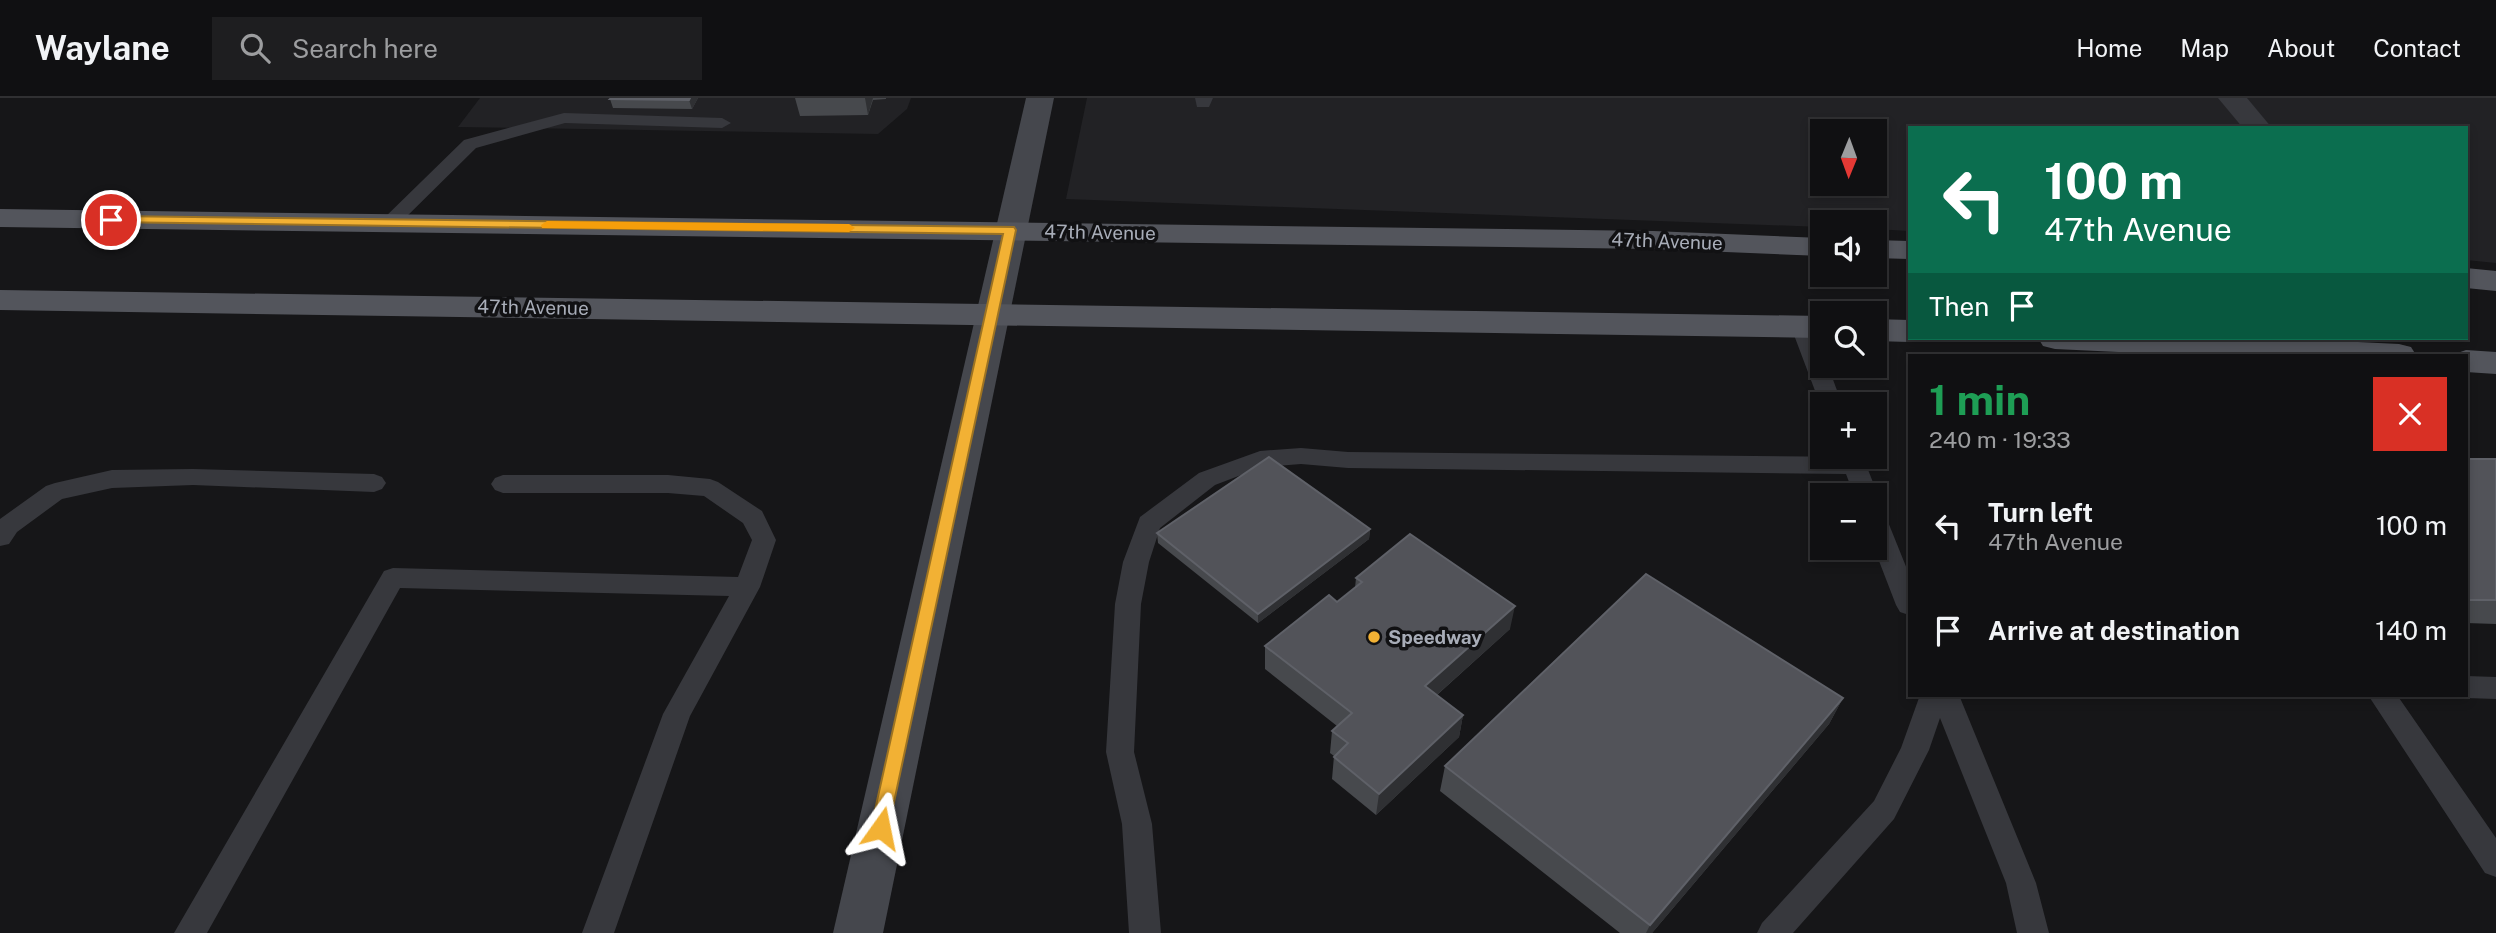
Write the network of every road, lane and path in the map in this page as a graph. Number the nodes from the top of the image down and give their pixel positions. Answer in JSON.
{"nodes":[{"id":1,"x":1040,"y":98,"type":"edge"},
{"id":2,"x":2232,"y":98,"type":"edge"},
{"id":3,"x":722,"y":123,"type":"dead end"},
{"id":4,"x":2256,"y":126,"type":"edge"},
{"id":5,"x":0,"y":218,"type":"edge"},
{"id":6,"x":389,"y":223,"type":"junction"},
{"id":7,"x":1010,"y":230,"type":"junction"},
{"id":8,"x":1810,"y":246,"type":"edge"},
{"id":9,"x":1887,"y":249,"type":"edge"},
{"id":10,"x":1908,"y":250,"type":"edge"},
{"id":11,"x":2468,"y":278,"type":"edge"},
{"id":12,"x":2496,"y":281,"type":"edge"},
{"id":13,"x":0,"y":300,"type":"edge"},
{"id":14,"x":990,"y":314,"type":"junction"},
{"id":15,"x":1810,"y":327,"type":"edge"},
{"id":16,"x":1887,"y":330,"type":"edge"},
{"id":17,"x":1908,"y":331,"type":"edge"},
{"id":18,"x":2095,"y":340,"type":"edge"},
{"id":19,"x":2379,"y":354,"type":"edge"},
{"id":20,"x":2468,"y":361,"type":"edge"},
{"id":21,"x":2496,"y":363,"type":"edge"},
{"id":22,"x":1810,"y":461,"type":"edge"},
{"id":23,"x":374,"y":483,"type":"dead end"},
{"id":24,"x":503,"y":484,"type":"dead end"},
{"id":25,"x":0,"y":537,"type":"edge"},
{"id":26,"x":1887,"y":550,"type":"edge"},
{"id":27,"x":747,"y":587,"type":"junction"},
{"id":28,"x":1908,"y":602,"type":"edge"},
{"id":29,"x":2468,"y":687,"type":"edge"},
{"id":30,"x":2496,"y":688,"type":"edge"},
{"id":31,"x":1933,"y":697,"type":"edge"},
{"id":32,"x":1946,"y":697,"type":"edge"},
{"id":33,"x":2383,"y":697,"type":"edge"},
{"id":34,"x":2496,"y":863,"type":"edge"},
{"id":35,"x":190,"y":933,"type":"edge"},
{"id":36,"x":598,"y":933,"type":"edge"},
{"id":37,"x":858,"y":933,"type":"edge"},
{"id":38,"x":1145,"y":933,"type":"edge"},
{"id":39,"x":1773,"y":933,"type":"edge"},
{"id":40,"x":2033,"y":933,"type":"edge"}],
"edges":[{"from":1,"to":7,"type":"main road"},
{"from":2,"to":4,"type":"street"},
{"from":3,"to":6,"type":"lane"},
{"from":5,"to":6,"type":"main road","name":"47th Avenue"},
{"from":6,"to":7,"type":"main road","name":"47th Avenue"},
{"from":7,"to":8,"type":"main road","name":"47th Avenue"},
{"from":7,"to":14,"type":"main road"},
{"from":9,"to":10,"type":"main road"},
{"from":11,"to":12,"type":"main road"},
{"from":13,"to":14,"type":"main road","name":"47th Avenue"},
{"from":14,"to":15,"type":"main road","name":"47th Avenue"},
{"from":14,"to":37,"type":"main road"},
{"from":16,"to":17,"type":"main road"},
{"from":18,"to":19,"type":"main road"},
{"from":20,"to":21,"type":"main road"},
{"from":22,"to":38,"type":"lane"},
{"from":23,"to":25,"type":"lane"},
{"from":24,"to":27,"type":"lane"},
{"from":26,"to":28,"type":"lane"},
{"from":27,"to":35,"type":"lane"},
{"from":27,"to":36,"type":"lane"},
{"from":29,"to":30,"type":"lane"},
{"from":31,"to":39,"type":"lane"},
{"from":32,"to":40,"type":"lane"},
{"from":33,"to":34,"type":"lane"}]}
